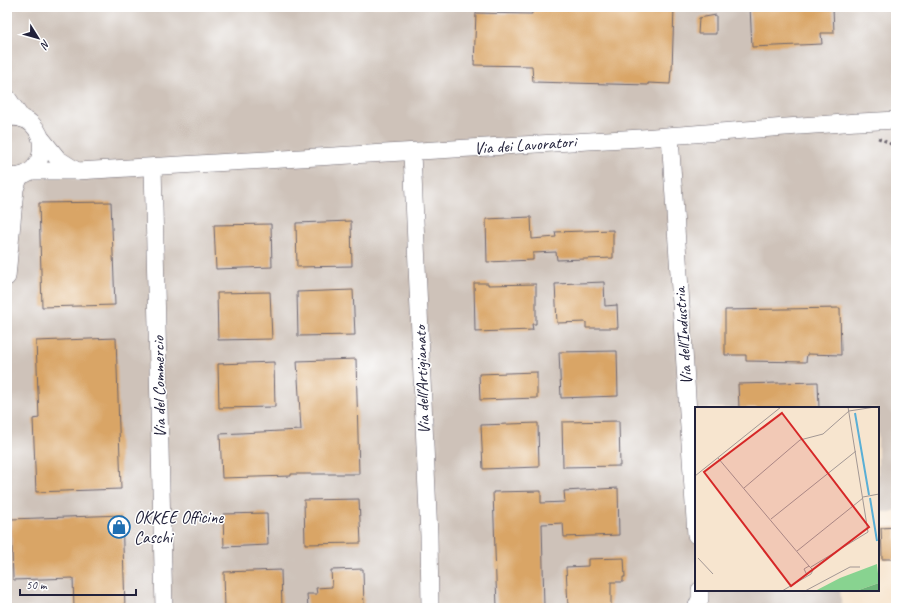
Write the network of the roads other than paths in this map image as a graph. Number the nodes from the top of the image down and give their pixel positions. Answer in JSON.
{"nodes":[{"id":1,"x":7,"y":97,"type":"edge"},
{"id":2,"x":14,"y":118,"type":"edge"},
{"id":3,"x":896,"y":120,"type":"edge"},
{"id":4,"x":670,"y":136,"type":"junction"},
{"id":5,"x":41,"y":138,"type":"junction"},
{"id":6,"x":412,"y":153,"type":"junction"},
{"id":7,"x":153,"y":167,"type":"junction"},
{"id":8,"x":77,"y":171,"type":"junction"},
{"id":9,"x":19,"y":174,"type":"edge"},
{"id":10,"x":7,"y":190,"type":"edge"},
{"id":11,"x":14,"y":206,"type":"junction"},
{"id":12,"x":7,"y":277,"type":"edge"},
{"id":13,"x":695,"y":520,"type":"edge"},
{"id":14,"x":700,"y":591,"type":"edge"},
{"id":15,"x":164,"y":608,"type":"edge"},
{"id":16,"x":430,"y":608,"type":"edge"},
{"id":17,"x":696,"y":608,"type":"edge"}],
"edges":[{"from":1,"to":2,"type":"street"},
{"from":2,"to":5,"type":"street"},
{"from":3,"to":4,"type":"street","name":"Via dei Lavoratori"},
{"from":4,"to":6,"type":"street","name":"Via dei Lavoratori"},
{"from":4,"to":13,"type":"street","name":"Via dell'Industria"},
{"from":5,"to":8,"type":"street"},
{"from":5,"to":9,"type":"street"},
{"from":6,"to":7,"type":"street","name":"Via dei Lavoratori"},
{"from":6,"to":16,"type":"street","name":"Via dell'Artigianato"},
{"from":7,"to":8,"type":"street","name":"Via dei Lavoratori"},
{"from":7,"to":15,"type":"street","name":"Via del Commercio"},
{"from":8,"to":9,"type":"street","name":"Via dei Lavoratori"},
{"from":9,"to":11,"type":"street"},
{"from":10,"to":11,"type":"street"},
{"from":11,"to":12,"type":"street"},
{"from":14,"to":17,"type":"street"}]}
